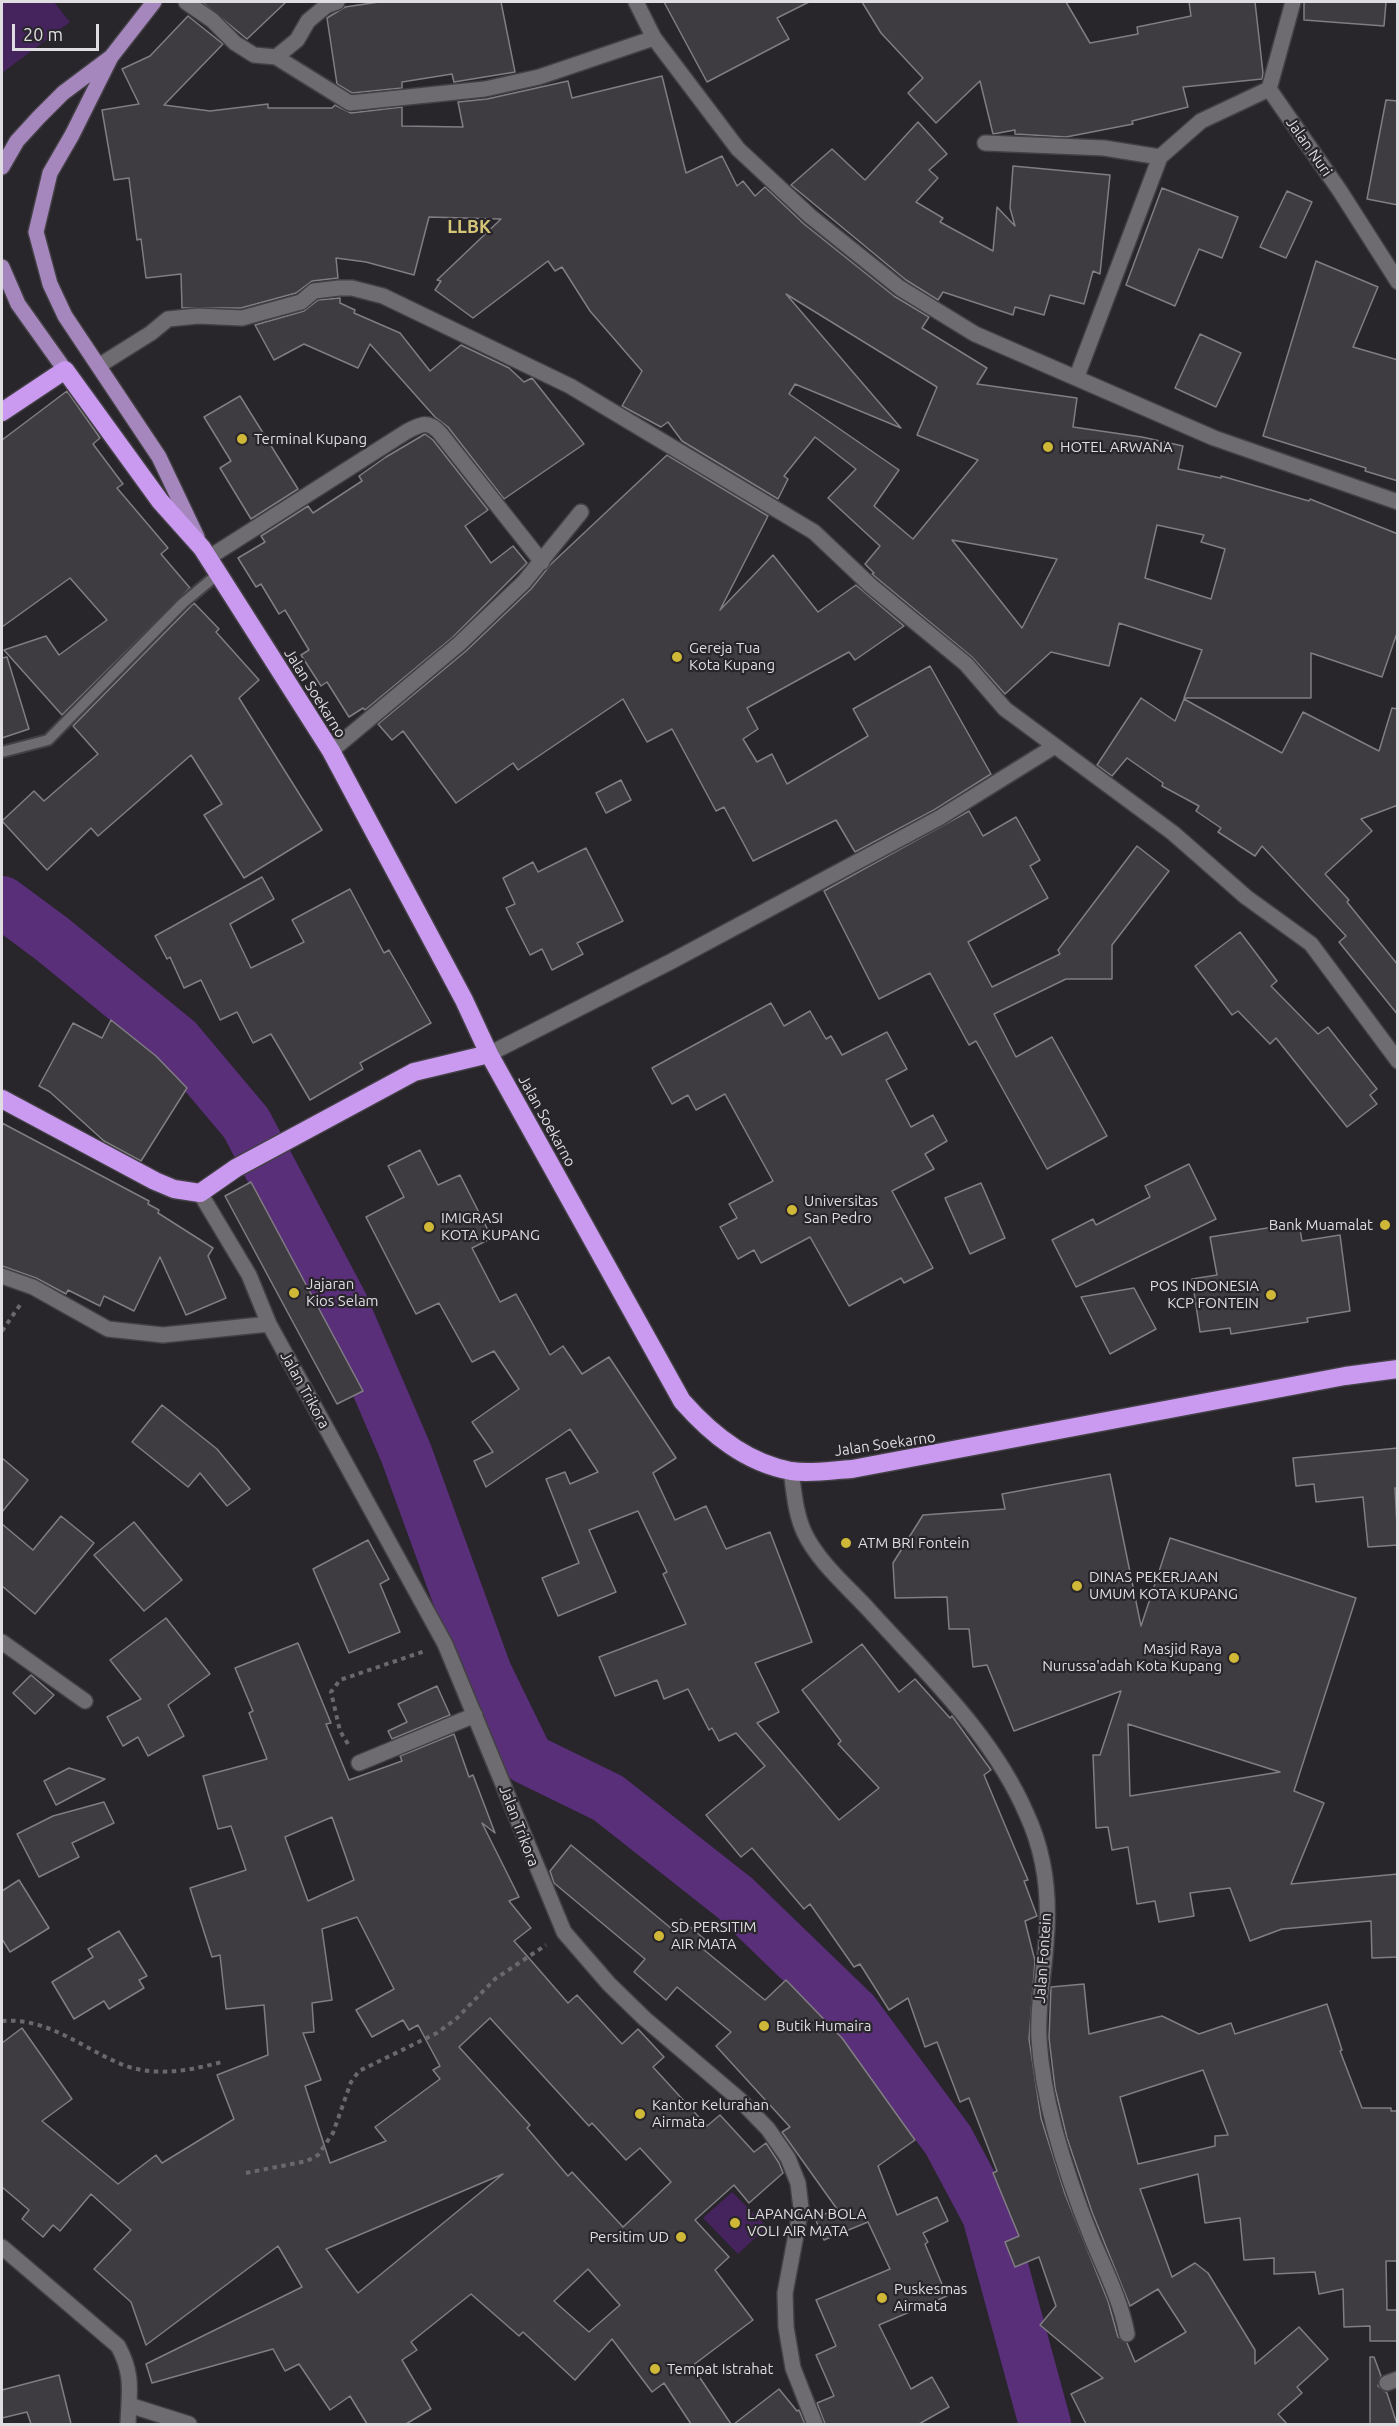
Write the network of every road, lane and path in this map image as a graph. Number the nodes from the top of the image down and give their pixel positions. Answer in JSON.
{"nodes":[{"id":1,"x":154,"y":2,"type":"edge"},
{"id":2,"x":186,"y":2,"type":"edge"},
{"id":3,"x":337,"y":2,"type":"edge"},
{"id":4,"x":636,"y":2,"type":"edge"},
{"id":5,"x":1293,"y":2,"type":"edge"},
{"id":6,"x":654,"y":38,"type":"junction"},
{"id":7,"x":111,"y":57,"type":"junction"},
{"id":8,"x":276,"y":57,"type":"junction"},
{"id":9,"x":1269,"y":89,"type":"junction"},
{"id":10,"x":985,"y":143,"type":"dead end"},
{"id":11,"x":1160,"y":157,"type":"junction"},
{"id":12,"x":2,"y":167,"type":"edge"},
{"id":13,"x":2,"y":267,"type":"edge"},
{"id":14,"x":1398,"y":282,"type":"edge"},
{"id":15,"x":100,"y":365,"type":"junction"},
{"id":16,"x":65,"y":370,"type":"junction"},
{"id":17,"x":1077,"y":376,"type":"junction"},
{"id":18,"x":2,"y":412,"type":"edge"},
{"id":19,"x":1398,"y":502,"type":"edge"},
{"id":20,"x":581,"y":512,"type":"dead end"},
{"id":21,"x":205,"y":553,"type":"junction"},
{"id":22,"x":542,"y":562,"type":"junction"},
{"id":23,"x":218,"y":574,"type":"junction"},
{"id":24,"x":1055,"y":746,"type":"junction"},
{"id":25,"x":331,"y":751,"type":"junction"},
{"id":26,"x":2,"y":752,"type":"edge"},
{"id":27,"x":489,"y":1054,"type":"junction"},
{"id":28,"x":1398,"y":1061,"type":"edge"},
{"id":29,"x":2,"y":1099,"type":"edge"},
{"id":30,"x":200,"y":1193,"type":"junction"},
{"id":31,"x":2,"y":1276,"type":"edge"},
{"id":32,"x":33,"y":1287,"type":"junction"},
{"id":33,"x":269,"y":1324,"type":"junction"},
{"id":34,"x":2,"y":1330,"type":"edge"},
{"id":35,"x":1398,"y":1369,"type":"edge"},
{"id":36,"x":791,"y":1471,"type":"junction"},
{"id":37,"x":2,"y":1642,"type":"edge"},
{"id":38,"x":445,"y":1644,"type":"junction"},
{"id":39,"x":85,"y":1701,"type":"dead end"},
{"id":40,"x":476,"y":1715,"type":"junction"},
{"id":41,"x":359,"y":1763,"type":"joint"},
{"id":42,"x":564,"y":1932,"type":"junction"},
{"id":43,"x":2,"y":2020,"type":"edge"},
{"id":44,"x":222,"y":2062,"type":"dead end"},
{"id":45,"x":246,"y":2173,"type":"dead end"},
{"id":46,"x":2,"y":2247,"type":"edge"},
{"id":47,"x":1127,"y":2334,"type":"dead end"},
{"id":48,"x":129,"y":2405,"type":"junction"},
{"id":49,"x":810,"y":2421,"type":"edge"},
{"id":50,"x":128,"y":2424,"type":"edge"},
{"id":51,"x":189,"y":2424,"type":"edge"}],
"edges":[{"from":1,"to":7,"type":"main road"},
{"from":2,"to":8,"type":"street"},
{"from":3,"to":8,"type":"street"},
{"from":4,"to":6,"type":"street"},
{"from":5,"to":9,"type":"street"},
{"from":6,"to":8,"type":"street"},
{"from":6,"to":17,"type":"street"},
{"from":7,"to":12,"type":"main road"},
{"from":7,"to":15,"type":"main road"},
{"from":9,"to":11,"type":"street"},
{"from":9,"to":14,"type":"street","name":"Jalan Nuri"},
{"from":10,"to":11,"type":"street"},
{"from":11,"to":17,"type":"street"},
{"from":13,"to":16,"type":"main road"},
{"from":15,"to":21,"type":"main road"},
{"from":15,"to":24,"type":"street"},
{"from":16,"to":18,"type":"highway"},
{"from":16,"to":21,"type":"highway","name":"Jalan Soekarno"},
{"from":17,"to":19,"type":"street"},
{"from":20,"to":22,"type":"street"},
{"from":21,"to":22,"type":"street"},
{"from":21,"to":23,"type":"highway","name":"Jalan Soekarno"},
{"from":22,"to":25,"type":"street"},
{"from":23,"to":25,"type":"highway","name":"Jalan Soekarno"},
{"from":23,"to":26,"type":"lane"},
{"from":24,"to":27,"type":"street"},
{"from":24,"to":28,"type":"street"},
{"from":25,"to":27,"type":"highway","name":"Jalan Soekarno"},
{"from":27,"to":30,"type":"highway"},
{"from":27,"to":36,"type":"highway","name":"Jalan Soekarno"},
{"from":29,"to":30,"type":"highway"},
{"from":30,"to":33,"type":"street","name":"Jalan Trikora"},
{"from":31,"to":32,"type":"street"},
{"from":32,"to":33,"type":"street"},
{"from":32,"to":34,"type":"path"},
{"from":33,"to":38,"type":"street","name":"Jalan Trikora"},
{"from":35,"to":36,"type":"highway","name":"Jalan Soekarno"},
{"from":36,"to":47,"type":"street","name":"Jalan Fontein"},
{"from":37,"to":39,"type":"street"},
{"from":38,"to":40,"type":"street","name":"Jalan Trikora"},
{"from":38,"to":41,"type":"path"},
{"from":40,"to":41,"type":"street"},
{"from":40,"to":42,"type":"street","name":"Jalan Trikora"},
{"from":42,"to":45,"type":"path"},
{"from":42,"to":49,"type":"street","name":"Jalan Trikora"},
{"from":43,"to":44,"type":"path"},
{"from":46,"to":48,"type":"street"},
{"from":48,"to":50,"type":"street"},
{"from":48,"to":51,"type":"street"}]}
